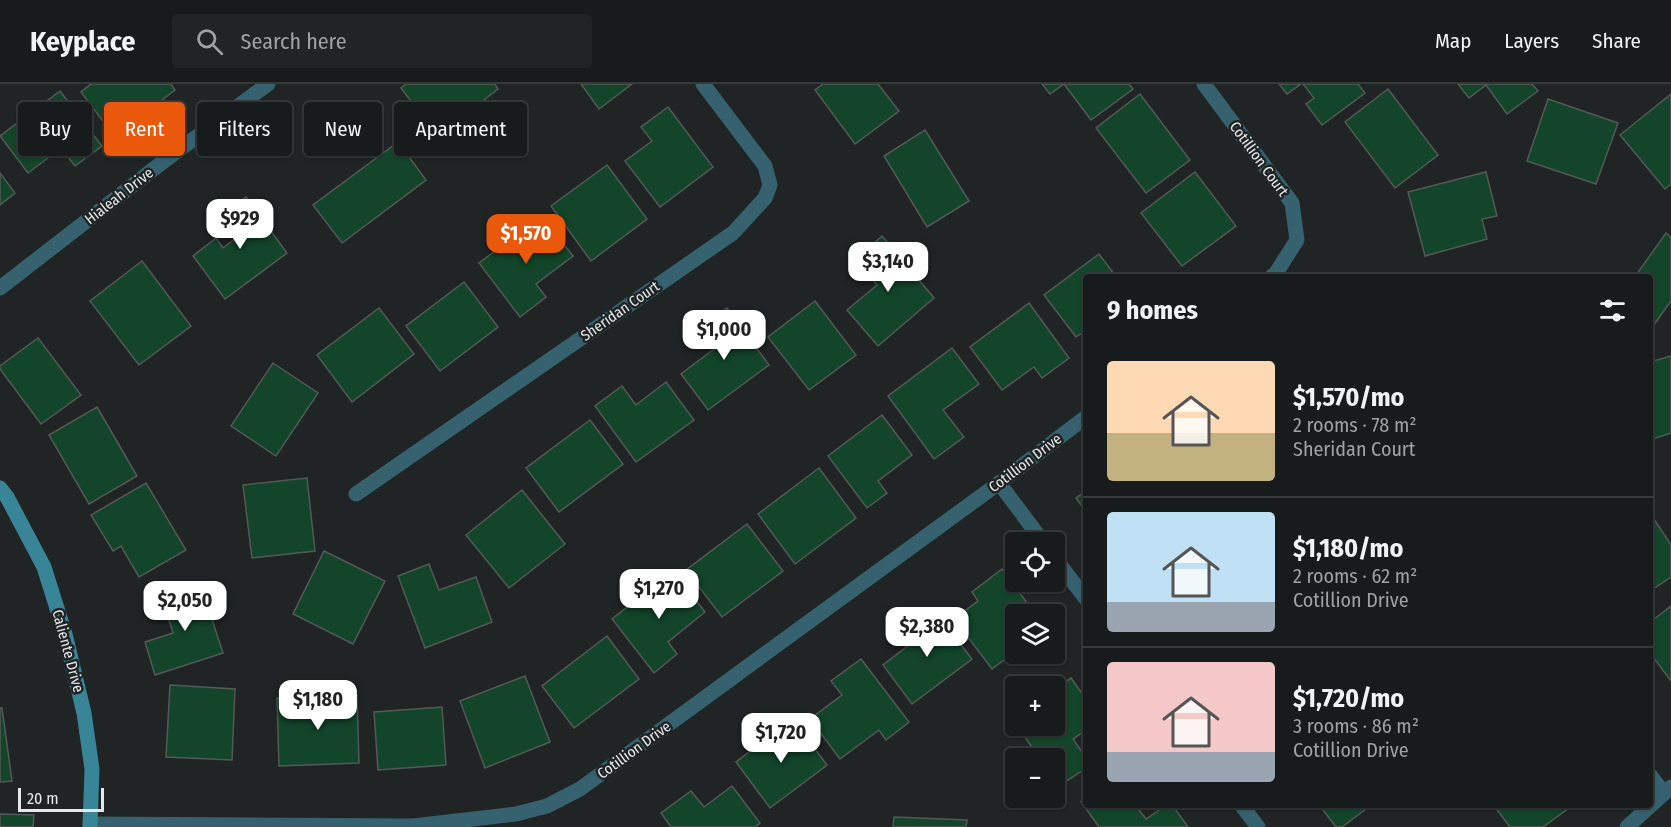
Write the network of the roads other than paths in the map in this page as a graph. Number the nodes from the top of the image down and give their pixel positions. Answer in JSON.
{"nodes":[{"id":1,"x":268,"y":84,"type":"edge"},
{"id":2,"x":703,"y":84,"type":"edge"},
{"id":3,"x":1204,"y":84,"type":"edge"},
{"id":4,"x":1275,"y":274,"type":"edge"},
{"id":5,"x":0,"y":288,"type":"edge"},
{"id":6,"x":1083,"y":419,"type":"edge"},
{"id":7,"x":999,"y":483,"type":"junction"},
{"id":8,"x":0,"y":488,"type":"edge"},
{"id":9,"x":356,"y":494,"type":"dead end"},
{"id":10,"x":1036,"y":532,"type":"edge"},
{"id":11,"x":1065,"y":571,"type":"edge"},
{"id":12,"x":1083,"y":594,"type":"edge"},
{"id":13,"x":1653,"y":778,"type":"edge"},
{"id":14,"x":1668,"y":790,"type":"edge"},
{"id":15,"x":1653,"y":804,"type":"edge"},
{"id":16,"x":1244,"y":808,"type":"edge"},
{"id":17,"x":1648,"y":808,"type":"edge"},
{"id":18,"x":90,"y":825,"type":"edge"},
{"id":19,"x":413,"y":827,"type":"edge"},
{"id":20,"x":1258,"y":827,"type":"edge"},
{"id":21,"x":1627,"y":827,"type":"edge"}],
"edges":[{"from":1,"to":5,"type":"street","name":"Hialeah Drive"},
{"from":2,"to":9,"type":"street","name":"Sheridan Court"},
{"from":3,"to":4,"type":"street","name":"Cotillion Court"},
{"from":6,"to":7,"type":"street","name":"Cotillion Drive"},
{"from":7,"to":10,"type":"street"},
{"from":7,"to":19,"type":"street","name":"Cotillion Drive"},
{"from":8,"to":18,"type":"street","name":"Caliente Drive"},
{"from":11,"to":12,"type":"street"},
{"from":13,"to":14,"type":"street"},
{"from":14,"to":15,"type":"street"},
{"from":16,"to":20,"type":"street"},
{"from":17,"to":21,"type":"street"},
{"from":18,"to":19,"type":"street","name":"Cotillion Drive"}]}
